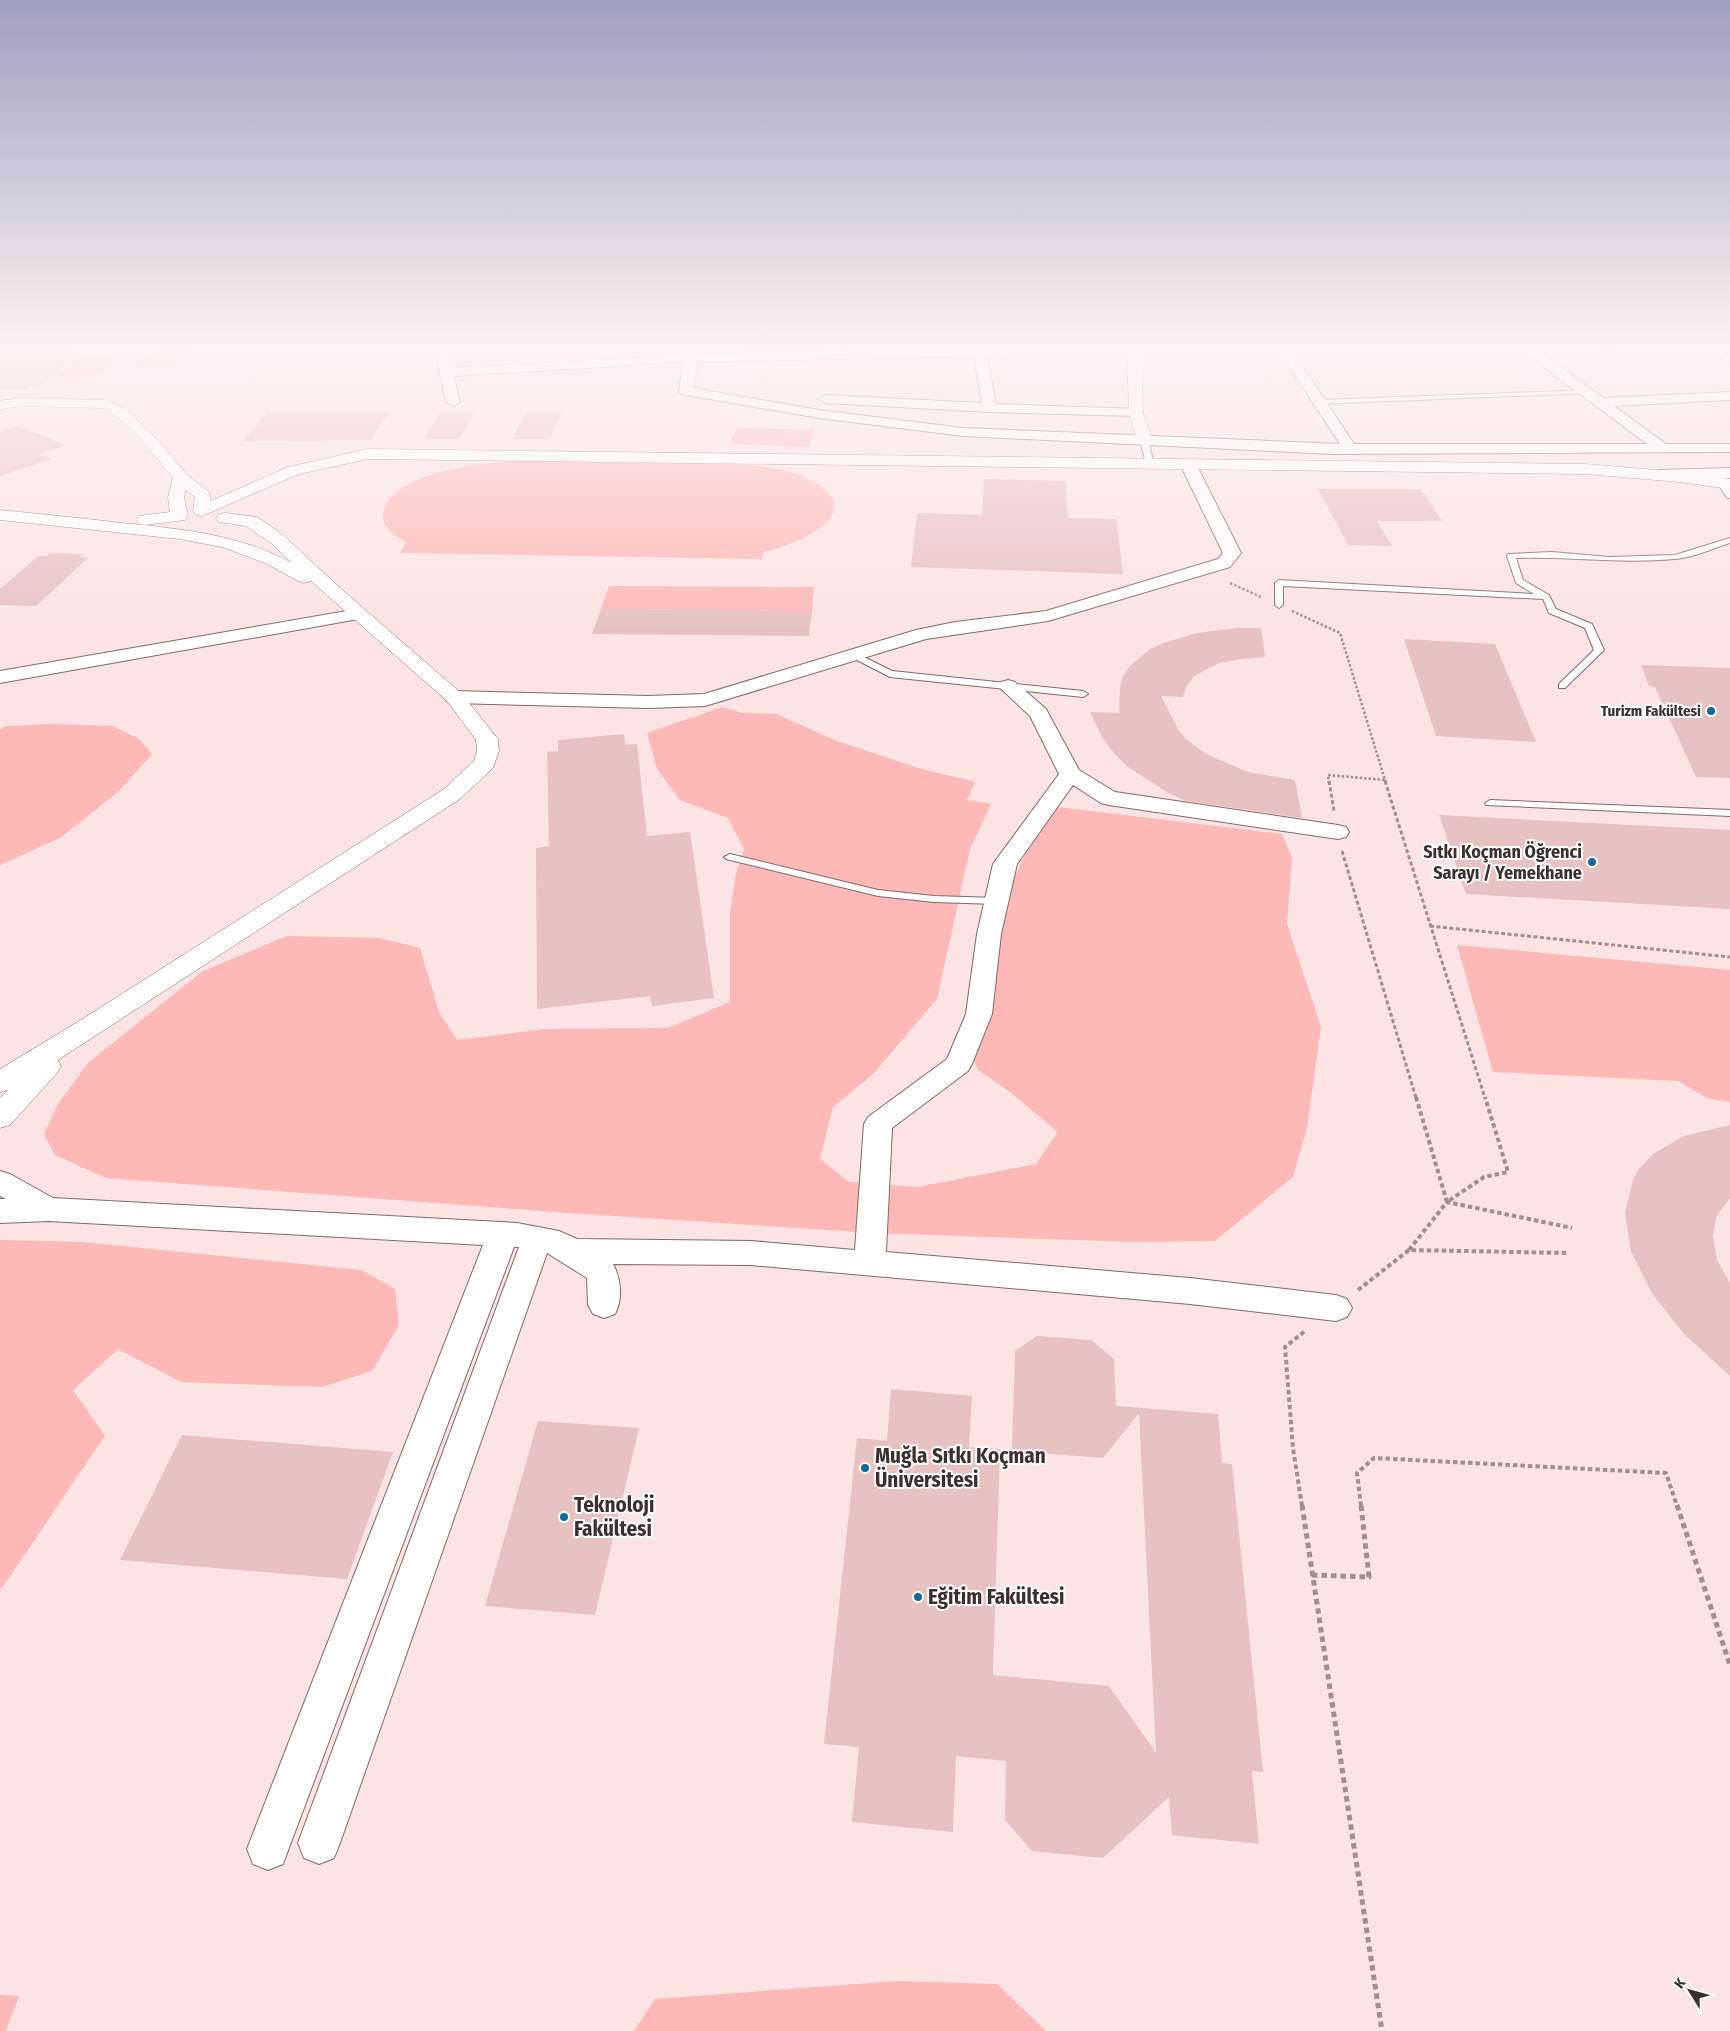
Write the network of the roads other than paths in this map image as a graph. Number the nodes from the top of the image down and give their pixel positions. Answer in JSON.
{"nodes":[{"id":1,"x":151,"y":442,"type":"edge"},
{"id":2,"x":1145,"y":442,"type":"edge"},
{"id":3,"x":1196,"y":442,"type":"edge"},
{"id":4,"x":1345,"y":442,"type":"edge"},
{"id":5,"x":1654,"y":442,"type":"edge"},
{"id":6,"x":1730,"y":448,"type":"edge"},
{"id":7,"x":1664,"y":449,"type":"junction"},
{"id":8,"x":1350,"y":450,"type":"junction"},
{"id":9,"x":1150,"y":465,"type":"junction"},
{"id":10,"x":1189,"y":466,"type":"junction"},
{"id":11,"x":294,"y":470,"type":"junction"},
{"id":12,"x":181,"y":478,"type":"junction"},
{"id":13,"x":1727,"y":480,"type":"edge"},
{"id":14,"x":1730,"y":496,"type":"edge"},
{"id":15,"x":202,"y":511,"type":"junction"},
{"id":16,"x":0,"y":514,"type":"edge"},
{"id":17,"x":225,"y":518,"type":"junction"},
{"id":18,"x":179,"y":525,"type":"junction"},
{"id":19,"x":1730,"y":540,"type":"edge"},
{"id":20,"x":332,"y":591,"type":"junction"},
{"id":21,"x":1546,"y":597,"type":"junction"},
{"id":22,"x":1279,"y":605,"type":"road end"},
{"id":23,"x":358,"y":614,"type":"junction"},
{"id":24,"x":854,"y":655,"type":"junction"},
{"id":25,"x":0,"y":677,"type":"edge"},
{"id":26,"x":1008,"y":686,"type":"junction"},
{"id":27,"x":1562,"y":686,"type":"dead end"},
{"id":28,"x":1083,"y":694,"type":"dead end"},
{"id":29,"x":454,"y":697,"type":"junction"},
{"id":30,"x":1070,"y":774,"type":"junction"},
{"id":31,"x":1490,"y":803,"type":"dead end"},
{"id":32,"x":1730,"y":813,"type":"edge"},
{"id":33,"x":1338,"y":832,"type":"road end"},
{"id":34,"x":730,"y":857,"type":"dead end"},
{"id":35,"x":997,"y":901,"type":"junction"},
{"id":36,"x":94,"y":1025,"type":"junction"},
{"id":37,"x":0,"y":1082,"type":"edge"},
{"id":38,"x":0,"y":1117,"type":"edge"},
{"id":39,"x":0,"y":1182,"type":"edge"},
{"id":40,"x":49,"y":1210,"type":"junction"},
{"id":41,"x":0,"y":1211,"type":"edge"},
{"id":42,"x":520,"y":1236,"type":"junction"},
{"id":43,"x":571,"y":1251,"type":"junction"},
{"id":44,"x":870,"y":1264,"type":"junction"},
{"id":45,"x":604,"y":1305,"type":"dead end"},
{"id":46,"x":1336,"y":1308,"type":"road end"},
{"id":47,"x":319,"y":1842,"type":"dead end"},
{"id":48,"x":268,"y":1849,"type":"dead end"}],
"edges":[{"from":1,"to":12,"type":"street"},
{"from":2,"to":9,"type":"lane"},
{"from":3,"to":8,"type":"street"},
{"from":4,"to":8,"type":"street"},
{"from":5,"to":7,"type":"street"},
{"from":6,"to":7,"type":"street"},
{"from":7,"to":8,"type":"street"},
{"from":9,"to":10,"type":"street"},
{"from":9,"to":11,"type":"street"},
{"from":10,"to":13,"type":"street"},
{"from":10,"to":24,"type":"street"},
{"from":11,"to":15,"type":"street"},
{"from":11,"to":17,"type":"street"},
{"from":12,"to":15,"type":"street"},
{"from":12,"to":18,"type":"street"},
{"from":13,"to":14,"type":"lane"},
{"from":15,"to":17,"type":"street"},
{"from":15,"to":18,"type":"street"},
{"from":16,"to":18,"type":"street"},
{"from":17,"to":18,"type":"street"},
{"from":17,"to":20,"type":"street"},
{"from":18,"to":20,"type":"street"},
{"from":19,"to":21,"type":"lane"},
{"from":20,"to":23,"type":"street"},
{"from":21,"to":22,"type":"lane"},
{"from":21,"to":27,"type":"lane"},
{"from":23,"to":25,"type":"street"},
{"from":23,"to":29,"type":"street"},
{"from":24,"to":26,"type":"lane"},
{"from":24,"to":29,"type":"street"},
{"from":26,"to":28,"type":"lane"},
{"from":26,"to":30,"type":"street"},
{"from":29,"to":36,"type":"street"},
{"from":30,"to":33,"type":"street"},
{"from":30,"to":35,"type":"street"},
{"from":31,"to":32,"type":"lane"},
{"from":34,"to":35,"type":"lane"},
{"from":35,"to":44,"type":"street"},
{"from":36,"to":37,"type":"street"},
{"from":36,"to":38,"type":"street"},
{"from":39,"to":40,"type":"street"},
{"from":40,"to":41,"type":"street"},
{"from":40,"to":42,"type":"street"},
{"from":42,"to":43,"type":"street"},
{"from":42,"to":47,"type":"street"},
{"from":42,"to":48,"type":"street"},
{"from":43,"to":44,"type":"street"},
{"from":43,"to":45,"type":"street"},
{"from":44,"to":46,"type":"street"}]}
